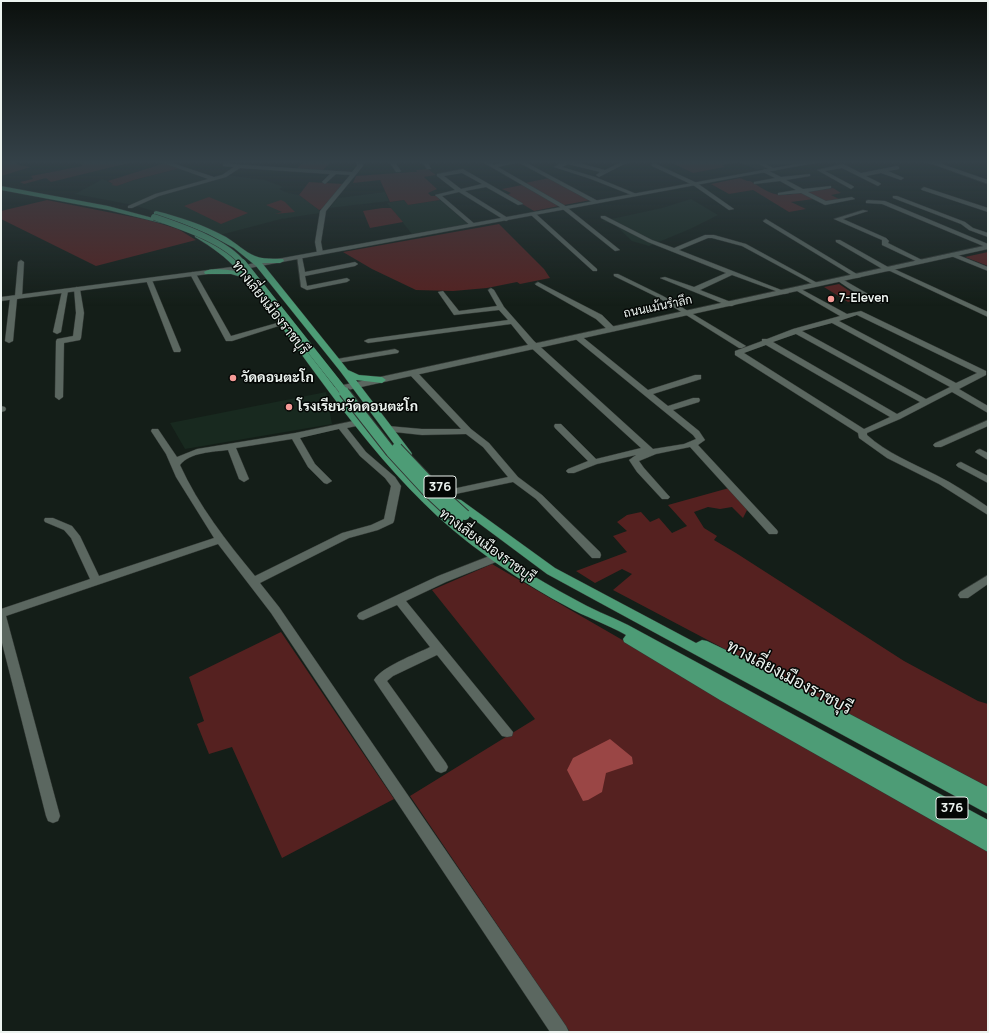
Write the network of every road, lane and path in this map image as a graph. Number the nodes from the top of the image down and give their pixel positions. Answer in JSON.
{"nodes":[{"id":1,"x":113,"y":209,"type":"edge"},
{"id":2,"x":115,"y":209,"type":"edge"},
{"id":3,"x":136,"y":209,"type":"edge"},
{"id":4,"x":140,"y":209,"type":"edge"},
{"id":5,"x":325,"y":209,"type":"edge"},
{"id":6,"x":455,"y":209,"type":"edge"},
{"id":7,"x":490,"y":209,"type":"edge"},
{"id":8,"x":557,"y":209,"type":"edge"},
{"id":9,"x":565,"y":209,"type":"edge"},
{"id":10,"x":900,"y":209,"type":"edge"},
{"id":11,"x":927,"y":209,"type":"edge"},
{"id":12,"x":865,"y":211,"type":"dead end"},
{"id":13,"x":533,"y":214,"type":"junction"},
{"id":14,"x":156,"y":216,"type":"junction"},
{"id":15,"x":603,"y":217,"type":"dead end"},
{"id":16,"x":506,"y":219,"type":"junction"},
{"id":17,"x":766,"y":221,"type":"dead end"},
{"id":18,"x":473,"y":225,"type":"junction"},
{"id":19,"x":988,"y":235,"type":"edge"},
{"id":20,"x":838,"y":241,"type":"dead end"},
{"id":21,"x":988,"y":247,"type":"edge"},
{"id":22,"x":617,"y":250,"type":"dead end"},
{"id":23,"x":674,"y":250,"type":"junction"},
{"id":24,"x":320,"y":253,"type":"junction"},
{"id":25,"x":953,"y":255,"type":"junction"},
{"id":26,"x":299,"y":257,"type":"junction"},
{"id":27,"x":280,"y":261,"type":"junction"},
{"id":28,"x":21,"y":262,"type":"dead end"},
{"id":29,"x":922,"y":262,"type":"junction"},
{"id":30,"x":235,"y":264,"type":"junction"},
{"id":31,"x":259,"y":264,"type":"junction"},
{"id":32,"x":355,"y":264,"type":"dead end"},
{"id":33,"x":988,"y":268,"type":"edge"},
{"id":34,"x":595,"y":270,"type":"dead end"},
{"id":35,"x":889,"y":270,"type":"junction"},
{"id":36,"x":208,"y":272,"type":"junction"},
{"id":37,"x":733,"y":272,"type":"junction"},
{"id":38,"x":193,"y":274,"type":"junction"},
{"id":39,"x":303,"y":274,"type":"junction"},
{"id":40,"x":616,"y":275,"type":"dead end"},
{"id":41,"x":248,"y":277,"type":"junction"},
{"id":42,"x":858,"y":277,"type":"junction"},
{"id":43,"x":663,"y":278,"type":"dead end"},
{"id":44,"x":149,"y":280,"type":"junction"},
{"id":45,"x":347,"y":280,"type":"dead end"},
{"id":46,"x":840,"y":280,"type":"junction"},
{"id":47,"x":538,"y":284,"type":"dead end"},
{"id":48,"x":818,"y":286,"type":"junction"},
{"id":49,"x":76,"y":289,"type":"junction"},
{"id":50,"x":696,"y":289,"type":"junction"},
{"id":51,"x":491,"y":290,"type":"dead end"},
{"id":52,"x":799,"y":290,"type":"junction"},
{"id":53,"x":65,"y":291,"type":"junction"},
{"id":54,"x":441,"y":292,"type":"dead end"},
{"id":55,"x":786,"y":292,"type":"junction"},
{"id":56,"x":16,"y":297,"type":"junction"},
{"id":57,"x":1,"y":299,"type":"edge"},
{"id":58,"x":884,"y":301,"type":"dead end"},
{"id":59,"x":732,"y":304,"type":"junction"},
{"id":60,"x":501,"y":308,"type":"junction"},
{"id":61,"x":686,"y":313,"type":"junction"},
{"id":62,"x":988,"y":315,"type":"edge"},
{"id":63,"x":846,"y":316,"type":"junction"},
{"id":64,"x":832,"y":320,"type":"junction"},
{"id":65,"x":512,"y":322,"type":"junction"},
{"id":66,"x":284,"y":323,"type":"junction"},
{"id":67,"x":612,"y":329,"type":"junction"},
{"id":68,"x":796,"y":331,"type":"junction"},
{"id":69,"x":57,"y":332,"type":"dead end"},
{"id":70,"x":576,"y":337,"type":"junction"},
{"id":71,"x":10,"y":341,"type":"dead end"},
{"id":72,"x":368,"y":341,"type":"dead end"},
{"id":73,"x":765,"y":341,"type":"junction"},
{"id":74,"x":536,"y":346,"type":"junction"},
{"id":75,"x":742,"y":346,"type":"dead end"},
{"id":76,"x":177,"y":350,"type":"dead end"},
{"id":77,"x":395,"y":351,"type":"dead end"},
{"id":78,"x":340,"y":365,"type":"junction"},
{"id":79,"x":413,"y":373,"type":"junction"},
{"id":80,"x":698,"y":377,"type":"dead end"},
{"id":81,"x":382,"y":380,"type":"junction"},
{"id":82,"x":356,"y":386,"type":"junction"},
{"id":83,"x":955,"y":388,"type":"junction"},
{"id":84,"x":334,"y":390,"type":"junction"},
{"id":85,"x":648,"y":393,"type":"junction"},
{"id":86,"x":59,"y":397,"type":"dead end"},
{"id":87,"x":696,"y":400,"type":"dead end"},
{"id":88,"x":926,"y":402,"type":"junction"},
{"id":89,"x":370,"y":406,"type":"junction"},
{"id":90,"x":668,"y":409,"type":"junction"},
{"id":91,"x":988,"y":410,"type":"edge"},
{"id":92,"x":897,"y":417,"type":"junction"},
{"id":93,"x":358,"y":423,"type":"junction"},
{"id":94,"x":988,"y":423,"type":"edge"},
{"id":95,"x":558,"y":426,"type":"dead end"},
{"id":96,"x":342,"y":427,"type":"junction"},
{"id":97,"x":388,"y":429,"type":"junction"},
{"id":98,"x":156,"y":431,"type":"dead end"},
{"id":99,"x":468,"y":431,"type":"junction"},
{"id":100,"x":864,"y":432,"type":"junction"},
{"id":101,"x":295,"y":436,"type":"junction"},
{"id":102,"x":693,"y":445,"type":"junction"},
{"id":103,"x":938,"y":445,"type":"dead end"},
{"id":104,"x":231,"y":446,"type":"junction"},
{"id":105,"x":649,"y":451,"type":"junction"},
{"id":106,"x":594,"y":462,"type":"junction"},
{"id":107,"x":176,"y":464,"type":"junction"},
{"id":108,"x":961,"y":465,"type":"dead end"},
{"id":109,"x":571,"y":471,"type":"dead end"},
{"id":110,"x":244,"y":479,"type":"dead end"},
{"id":111,"x":515,"y":479,"type":"junction"},
{"id":112,"x":988,"y":480,"type":"edge"},
{"id":113,"x":327,"y":481,"type":"dead end"},
{"id":114,"x":446,"y":493,"type":"junction"},
{"id":115,"x":665,"y":498,"type":"dead end"},
{"id":116,"x":988,"y":512,"type":"edge"},
{"id":117,"x":462,"y":517,"type":"junction"},
{"id":118,"x":49,"y":520,"type":"dead end"},
{"id":119,"x":772,"y":532,"type":"dead end"},
{"id":120,"x":220,"y":540,"type":"junction"},
{"id":121,"x":596,"y":555,"type":"dead end"},
{"id":122,"x":498,"y":557,"type":"junction"},
{"id":123,"x":551,"y":571,"type":"junction"},
{"id":124,"x":988,"y":579,"type":"edge"},
{"id":125,"x":96,"y":581,"type":"junction"},
{"id":126,"x":253,"y":582,"type":"junction"},
{"id":127,"x":593,"y":594,"type":"junction"},
{"id":128,"x":964,"y":595,"type":"dead end"},
{"id":129,"x":398,"y":599,"type":"junction"},
{"id":130,"x":570,"y":603,"type":"junction"},
{"id":131,"x":1,"y":613,"type":"edge"},
{"id":132,"x":362,"y":616,"type":"dead end"},
{"id":133,"x":1,"y":618,"type":"edge"},
{"id":134,"x":624,"y":628,"type":"junction"},
{"id":135,"x":439,"y":648,"type":"junction"},
{"id":136,"x":507,"y":732,"type":"dead end"},
{"id":137,"x":441,"y":767,"type":"dead end"},
{"id":138,"x":988,"y":795,"type":"edge"},
{"id":139,"x":988,"y":807,"type":"edge"},
{"id":140,"x":53,"y":816,"type":"dead end"},
{"id":141,"x":988,"y":828,"type":"edge"},
{"id":142,"x":988,"y":844,"type":"edge"},
{"id":143,"x":560,"y":1032,"type":"edge"}],
"edges":[{"from":1,"to":30,"type":"main road","name":"ทางเลี่ยงเมืองราชบุรี","number":"376"},
{"from":2,"to":14,"type":"main road","name":"ทางเลี่ยงเมืองราชบุรี","number":"376"},
{"from":3,"to":14,"type":"main road","name":"ทางเลี่ยงเมืองราชบุรี","number":"376"},
{"from":4,"to":31,"type":"main road","name":"ทางเลี่ยงเมืองราชบุรี","number":"376"},
{"from":5,"to":24,"type":"street"},
{"from":6,"to":18,"type":"street"},
{"from":7,"to":16,"type":"street"},
{"from":8,"to":13,"type":"street"},
{"from":9,"to":22,"type":"street"},
{"from":10,"to":21,"type":"street"},
{"from":11,"to":19,"type":"street"},
{"from":12,"to":29,"type":"street"},
{"from":13,"to":16,"type":"street"},
{"from":13,"to":34,"type":"street"},
{"from":14,"to":117,"type":"main road","name":"ทางเลี่ยงเมืองราชบุรี","number":"376","bridge":true},
{"from":15,"to":23,"type":"street"},
{"from":16,"to":18,"type":"street"},
{"from":17,"to":42,"type":"street"},
{"from":18,"to":24,"type":"street"},
{"from":20,"to":35,"type":"street"},
{"from":21,"to":25,"type":"street","name":"ถนนแม้นรำลึก"},
{"from":23,"to":37,"type":"street"},
{"from":23,"to":48,"type":"street"},
{"from":24,"to":26,"type":"street"},
{"from":25,"to":29,"type":"street","name":"ถนนแม้นรำลึก"},
{"from":25,"to":33,"type":"street"},
{"from":26,"to":27,"type":"street"},
{"from":26,"to":39,"type":"street"},
{"from":27,"to":31,"type":"main road"},
{"from":27,"to":31,"type":"main road"},
{"from":28,"to":56,"type":"street"},
{"from":29,"to":35,"type":"street","name":"ถนนแม้นรำลึก"},
{"from":30,"to":31,"type":"street"},
{"from":30,"to":36,"type":"street"},
{"from":30,"to":41,"type":"main road","name":"ทางเลี่ยงเมืองราชบุรี","number":"376"},
{"from":31,"to":78,"type":"main road","name":"ทางเลี่ยงเมืองราชบุรี","number":"376"},
{"from":32,"to":39,"type":"street"},
{"from":35,"to":42,"type":"street","name":"ถนนแม้นรำลึก"},
{"from":35,"to":62,"type":"street"},
{"from":36,"to":38,"type":"street"},
{"from":36,"to":41,"type":"main road"},
{"from":37,"to":50,"type":"street"},
{"from":37,"to":55,"type":"street"},
{"from":38,"to":44,"type":"street"},
{"from":38,"to":66,"type":"street"},
{"from":39,"to":45,"type":"street"},
{"from":40,"to":61,"type":"street"},
{"from":41,"to":66,"type":"main road","name":"ทางเลี่ยงเมืองราชบุรี","number":"376"},
{"from":42,"to":46,"type":"street","name":"ถนนแม้นรำลึก"},
{"from":43,"to":50,"type":"street"},
{"from":44,"to":49,"type":"street"},
{"from":44,"to":76,"type":"street"},
{"from":46,"to":48,"type":"street","name":"ถนนแม้นรำลึก"},
{"from":46,"to":58,"type":"street"},
{"from":47,"to":67,"type":"street"},
{"from":48,"to":52,"type":"street","name":"ถนนแม้นรำลึก"},
{"from":49,"to":53,"type":"street"},
{"from":49,"to":86,"type":"street"},
{"from":50,"to":59,"type":"street"},
{"from":51,"to":60,"type":"street"},
{"from":52,"to":55,"type":"street","name":"ถนนแม้นรำลึก"},
{"from":52,"to":63,"type":"street"},
{"from":53,"to":56,"type":"street"},
{"from":53,"to":69,"type":"street"},
{"from":54,"to":60,"type":"street"},
{"from":55,"to":59,"type":"street","name":"ถนนแม้นรำลึก"},
{"from":56,"to":57,"type":"street"},
{"from":56,"to":71,"type":"street"},
{"from":59,"to":61,"type":"street","name":"ถนนแม้นรำลึก"},
{"from":60,"to":65,"type":"street"},
{"from":61,"to":67,"type":"street","name":"ถนนแม้นรำลึก"},
{"from":61,"to":75,"type":"street"},
{"from":63,"to":64,"type":"street"},
{"from":63,"to":83,"type":"street"},
{"from":64,"to":68,"type":"street"},
{"from":64,"to":83,"type":"street"},
{"from":65,"to":72,"type":"street"},
{"from":65,"to":74,"type":"street"},
{"from":66,"to":84,"type":"main road","name":"ทางเลี่ยงเมืองราชบุรี","number":"376"},
{"from":67,"to":70,"type":"street","name":"ถนนแม้นรำลึก"},
{"from":68,"to":73,"type":"street"},
{"from":68,"to":88,"type":"street"},
{"from":70,"to":74,"type":"street","name":"ถนนแม้นรำลึก"},
{"from":70,"to":85,"type":"street"},
{"from":73,"to":92,"type":"street"},
{"from":73,"to":100,"type":"street"},
{"from":74,"to":79,"type":"street","name":"ถนนแม้นรำลึก"},
{"from":74,"to":105,"type":"street"},
{"from":77,"to":78,"type":"street"},
{"from":78,"to":81,"type":"main road"},
{"from":78,"to":82,"type":"main road","name":"ทางเลี่ยงเมืองราชบุรี","number":"376"},
{"from":79,"to":81,"type":"street","name":"ถนนแม้นรำลึก"},
{"from":79,"to":99,"type":"street"},
{"from":80,"to":85,"type":"street"},
{"from":81,"to":82,"type":"street","name":"ถนนแม้นรำลึก"},
{"from":81,"to":89,"type":"main road"},
{"from":82,"to":84,"type":"street","name":"ถนนแม้นรำลึก"},
{"from":82,"to":89,"type":"main road","name":"ทางเลี่ยงเมืองราชบุรี","number":"376"},
{"from":83,"to":88,"type":"street"},
{"from":83,"to":91,"type":"street"},
{"from":84,"to":93,"type":"main road","name":"ทางเลี่ยงเมืองราชบุรี","number":"376"},
{"from":85,"to":90,"type":"street"},
{"from":87,"to":90,"type":"street"},
{"from":88,"to":92,"type":"street"},
{"from":89,"to":97,"type":"main road","name":"ทางเลี่ยงเมืองราชบุรี","number":"376"},
{"from":90,"to":102,"type":"street"},
{"from":92,"to":100,"type":"street"},
{"from":93,"to":96,"type":"street"},
{"from":93,"to":122,"type":"main road","name":"ทางเลี่ยงเมืองราชบุรี","number":"376"},
{"from":94,"to":103,"type":"street"},
{"from":95,"to":106,"type":"street"},
{"from":96,"to":101,"type":"street"},
{"from":96,"to":126,"type":"street"},
{"from":97,"to":99,"type":"street"},
{"from":97,"to":114,"type":"main road","name":"ทางเลี่ยงเมืองราชบุรี","number":"376"},
{"from":98,"to":107,"type":"street"},
{"from":99,"to":111,"type":"street"},
{"from":100,"to":116,"type":"street"},
{"from":101,"to":104,"type":"street"},
{"from":101,"to":113,"type":"street"},
{"from":102,"to":105,"type":"street"},
{"from":102,"to":119,"type":"street"},
{"from":104,"to":107,"type":"street"},
{"from":104,"to":110,"type":"street"},
{"from":105,"to":106,"type":"street"},
{"from":105,"to":115,"type":"street"},
{"from":106,"to":109,"type":"street"},
{"from":107,"to":120,"type":"street"},
{"from":108,"to":112,"type":"street"},
{"from":111,"to":114,"type":"street"},
{"from":111,"to":121,"type":"street"},
{"from":114,"to":123,"type":"main road","name":"ทางเลี่ยงเมืองราชบุรี","number":"376"},
{"from":117,"to":123,"type":"main road","name":"ทางเลี่ยงเมืองราชบุรี","number":"376"},
{"from":117,"to":134,"type":"main road","name":"ทางเลี่ยงเมืองราชบุรี","number":"376"},
{"from":118,"to":125,"type":"street"},
{"from":120,"to":125,"type":"street"},
{"from":120,"to":126,"type":"street"},
{"from":122,"to":129,"type":"street"},
{"from":122,"to":130,"type":"main road","name":"ทางเลี่ยงเมืองราชบุรี","number":"376"},
{"from":123,"to":127,"type":"main road","name":"ทางเลี่ยงเมืองราชบุรี","number":"376"},
{"from":124,"to":128,"type":"street"},
{"from":125,"to":131,"type":"street"},
{"from":126,"to":143,"type":"street"},
{"from":127,"to":138,"type":"main road"},
{"from":127,"to":139,"type":"main road","name":"ทางเลี่ยงเมืองราชบุรี","number":"376"},
{"from":129,"to":132,"type":"street"},
{"from":129,"to":135,"type":"street"},
{"from":130,"to":134,"type":"main road","name":"ทางเลี่ยงเมืองราชบุรี","number":"376"},
{"from":130,"to":142,"type":"main road"},
{"from":133,"to":140,"type":"street"},
{"from":134,"to":141,"type":"main road","name":"ทางเลี่ยงเมืองราชบุรี","number":"376"},
{"from":135,"to":136,"type":"street"},
{"from":135,"to":137,"type":"street"}]}
